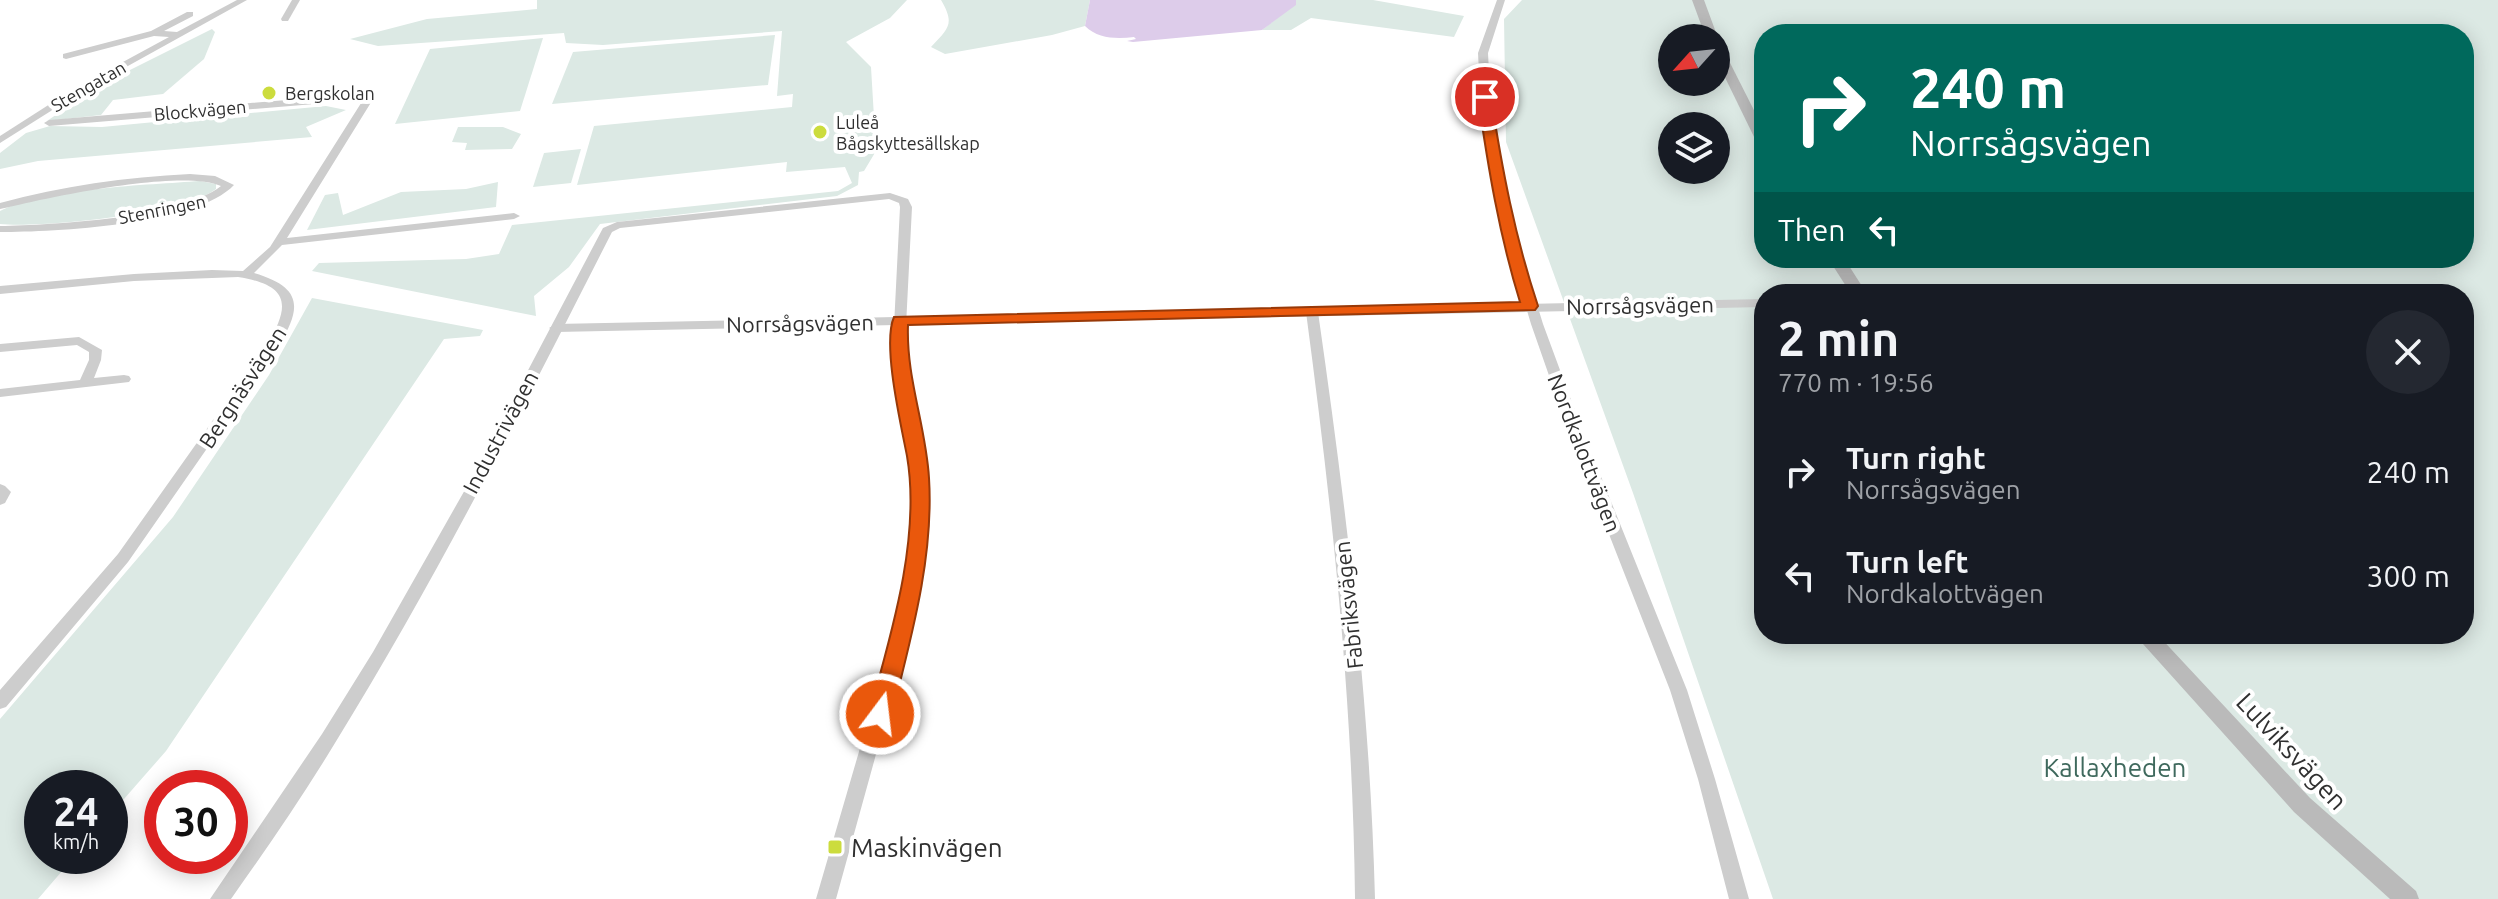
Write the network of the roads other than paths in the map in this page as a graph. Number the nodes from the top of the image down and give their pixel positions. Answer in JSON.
{"nodes":[{"id":1,"x":243,"y":0,"type":"edge"},
{"id":2,"x":296,"y":0,"type":"edge"},
{"id":3,"x":1501,"y":0,"type":"edge"},
{"id":4,"x":1698,"y":0,"type":"edge"},
{"id":5,"x":190,"y":14,"type":"dead end"},
{"id":6,"x":285,"y":19,"type":"dead end"},
{"id":7,"x":1707,"y":24,"type":"edge"},
{"id":8,"x":154,"y":33,"type":"junction"},
{"id":9,"x":178,"y":35,"type":"junction"},
{"id":10,"x":66,"y":56,"type":"dead end"},
{"id":11,"x":1730,"y":75,"type":"edge"},
{"id":12,"x":49,"y":123,"type":"dead end"},
{"id":13,"x":1754,"y":123,"type":"edge"},
{"id":14,"x":0,"y":140,"type":"edge"},
{"id":15,"x":0,"y":206,"type":"edge"},
{"id":16,"x":514,"y":216,"type":"dead end"},
{"id":17,"x":0,"y":229,"type":"edge"},
{"id":18,"x":278,"y":242,"type":"junction"},
{"id":19,"x":245,"y":275,"type":"junction"},
{"id":20,"x":0,"y":290,"type":"edge"},
{"id":21,"x":1754,"y":303,"type":"edge"},
{"id":22,"x":1530,"y":306,"type":"junction"},
{"id":23,"x":1312,"y":312,"type":"junction"},
{"id":24,"x":900,"y":321,"type":"junction"},
{"id":25,"x":556,"y":328,"type":"junction"},
{"id":26,"x":0,"y":348,"type":"edge"},
{"id":27,"x":124,"y":379,"type":"dead end"},
{"id":28,"x":85,"y":383,"type":"junction"},
{"id":29,"x":0,"y":393,"type":"edge"},
{"id":30,"x":0,"y":489,"type":"edge"},
{"id":31,"x":0,"y":500,"type":"edge"},
{"id":32,"x":2153,"y":644,"type":"edge"},
{"id":33,"x":0,"y":702,"type":"edge"},
{"id":34,"x":220,"y":899,"type":"edge"},
{"id":35,"x":826,"y":899,"type":"edge"},
{"id":36,"x":1365,"y":899,"type":"edge"},
{"id":37,"x":1739,"y":899,"type":"edge"},
{"id":38,"x":2407,"y":899,"type":"edge"}],
"edges":[{"from":1,"to":9,"type":"street","name":"Stengatan"},
{"from":2,"to":6,"type":"street"},
{"from":3,"to":22,"type":"street","name":"Nordkalottvägen"},
{"from":4,"to":7,"type":"main road"},
{"from":5,"to":8,"type":"street","name":"Stengatan"},
{"from":8,"to":9,"type":"street","name":"Stengatan"},
{"from":8,"to":10,"type":"street","name":"Stengatan"},
{"from":9,"to":14,"type":"street","name":"Stengatan"},
{"from":11,"to":13,"type":"main road"},
{"from":12,"to":18,"type":"street","name":"Blockvägen"},
{"from":15,"to":17,"type":"street","name":"Stenringen"},
{"from":16,"to":18,"type":"street"},
{"from":18,"to":19,"type":"street","name":"Blockvägen"},
{"from":19,"to":20,"type":"street","name":"Bergnäsvägen"},
{"from":19,"to":33,"type":"street","name":"Bergnäsvägen"},
{"from":21,"to":22,"type":"street","name":"Norrsågsvägen"},
{"from":22,"to":23,"type":"street","name":"Norrsågsvägen"},
{"from":22,"to":37,"type":"street","name":"Nordkalottvägen"},
{"from":23,"to":24,"type":"street","name":"Norrsågsvägen"},
{"from":23,"to":36,"type":"street","name":"Fabriksvägen"},
{"from":24,"to":25,"type":"street","name":"Norrsågsvägen"},
{"from":24,"to":25,"type":"street","name":"Industrivägen"},
{"from":24,"to":35,"type":"street"},
{"from":25,"to":34,"type":"street","name":"Industrivägen"},
{"from":26,"to":28,"type":"street"},
{"from":27,"to":28,"type":"street"},
{"from":28,"to":29,"type":"street"},
{"from":30,"to":31,"type":"street"},
{"from":32,"to":38,"type":"main road","name":"Lulviksvägen"}]}
